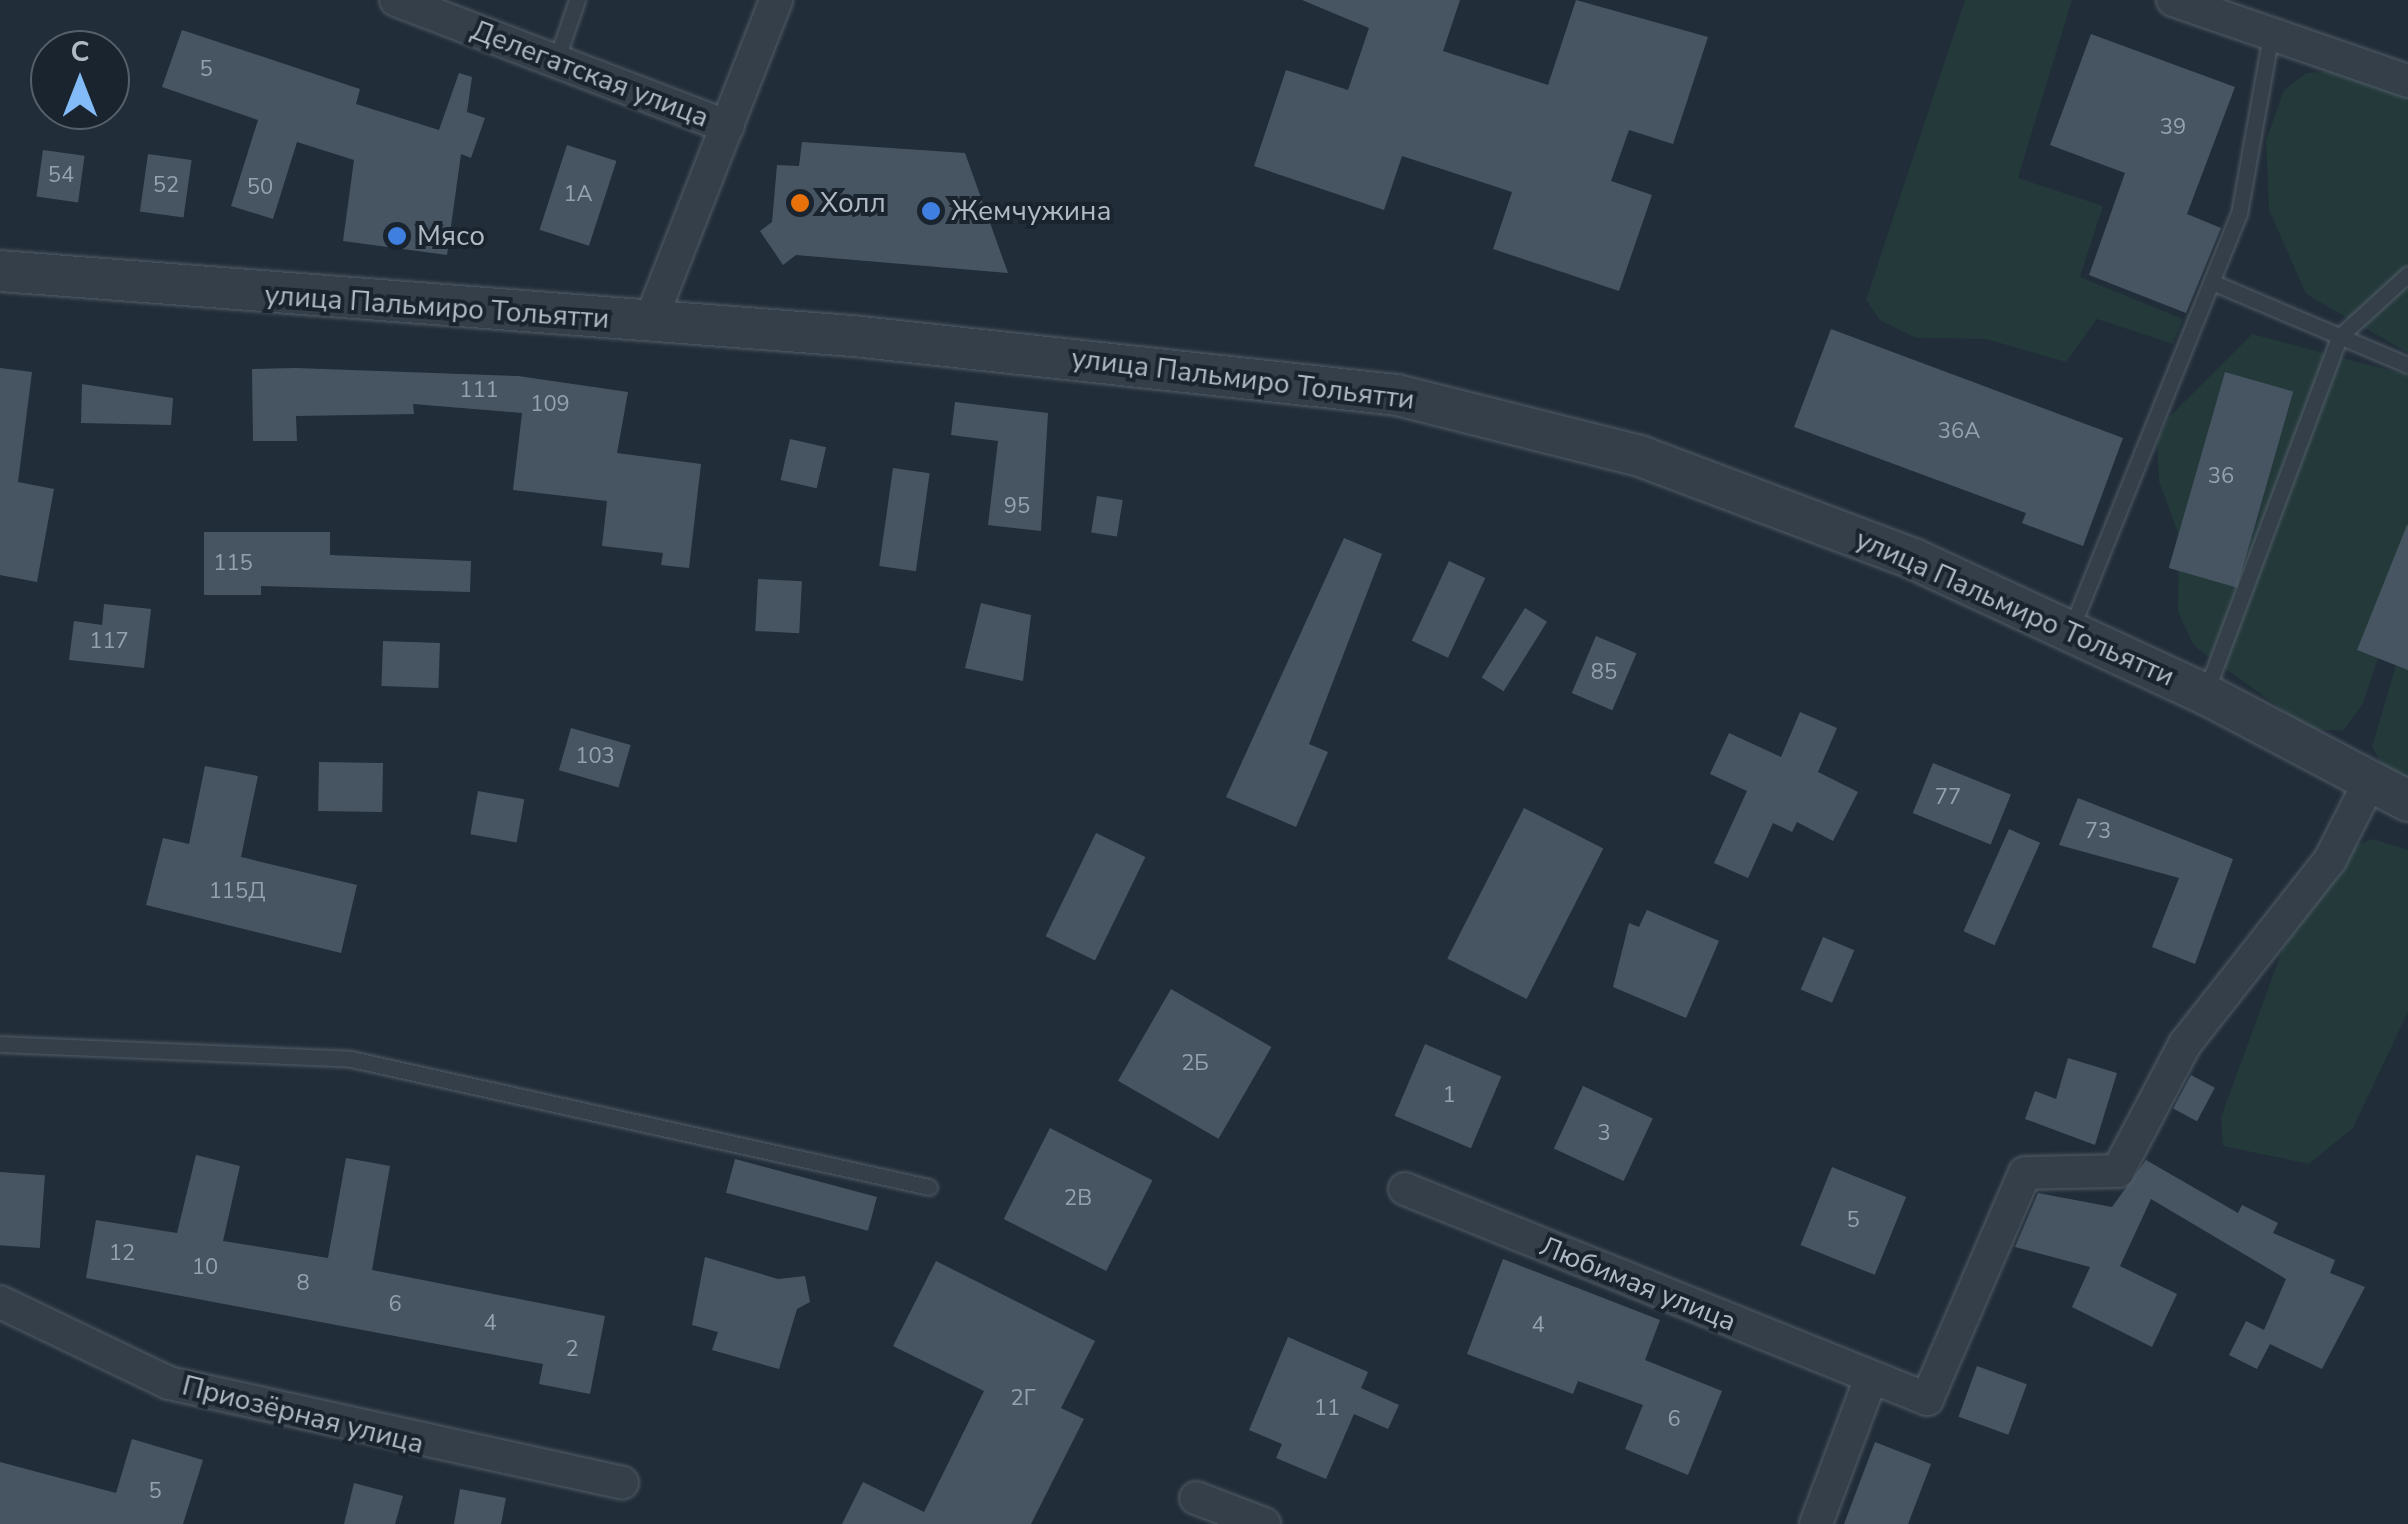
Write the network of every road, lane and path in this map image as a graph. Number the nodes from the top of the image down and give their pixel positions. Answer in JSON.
{"nodes":[{"id":1,"x":396,"y":0,"type":"edge"},
{"id":2,"x":577,"y":0,"type":"edge"},
{"id":3,"x":776,"y":0,"type":"edge"},
{"id":4,"x":2172,"y":0,"type":"edge"},
{"id":5,"x":2271,"y":34,"type":"junction"},
{"id":6,"x":556,"y":61,"type":"junction"},
{"id":7,"x":2408,"y":81,"type":"edge"},
{"id":8,"x":728,"y":127,"type":"junction"},
{"id":9,"x":0,"y":271,"type":"edge"},
{"id":10,"x":2408,"y":274,"type":"edge"},
{"id":11,"x":2212,"y":282,"type":"junction"},
{"id":12,"x":650,"y":322,"type":"junction"},
{"id":13,"x":2340,"y":337,"type":"junction"},
{"id":14,"x":2408,"y":365,"type":"edge"},
{"id":15,"x":2071,"y":629,"type":"junction"},
{"id":16,"x":2205,"y":694,"type":"junction"},
{"id":17,"x":2370,"y":781,"type":"junction"},
{"id":18,"x":2408,"y":801,"type":"edge"},
{"id":19,"x":0,"y":1044,"type":"edge"},
{"id":20,"x":928,"y":1187,"type":"dead end"},
{"id":21,"x":1406,"y":1189,"type":"dead end"},
{"id":22,"x":0,"y":1302,"type":"edge"},
{"id":23,"x":1871,"y":1378,"type":"junction"},
{"id":24,"x":622,"y":1483,"type":"dead end"},
{"id":25,"x":1196,"y":1498,"type":"dead end"},
{"id":26,"x":1264,"y":1524,"type":"edge"},
{"id":27,"x":1816,"y":1524,"type":"edge"}],
"edges":[{"from":1,"to":6,"type":"street","name":"Делегатская улица"},
{"from":2,"to":6,"type":"lane"},
{"from":3,"to":8,"type":"street"},
{"from":4,"to":5,"type":"street"},
{"from":5,"to":7,"type":"street"},
{"from":5,"to":11,"type":"lane"},
{"from":6,"to":8,"type":"street","name":"Делегатская улица"},
{"from":8,"to":12,"type":"street"},
{"from":9,"to":12,"type":"street","name":"улица Пальмиро Тольятти"},
{"from":10,"to":13,"type":"lane"},
{"from":11,"to":13,"type":"lane"},
{"from":11,"to":15,"type":"lane"},
{"from":12,"to":15,"type":"street","name":"улица Пальмиро Тольятти"},
{"from":13,"to":14,"type":"lane"},
{"from":13,"to":16,"type":"lane"},
{"from":15,"to":16,"type":"street","name":"улица Пальмиро Тольятти"},
{"from":16,"to":17,"type":"street","name":"улица Пальмиро Тольятти"},
{"from":17,"to":18,"type":"street","name":"улица Пальмиро Тольятти"},
{"from":17,"to":23,"type":"street","name":"Любимая улица"},
{"from":19,"to":20,"type":"lane"},
{"from":21,"to":23,"type":"street","name":"Любимая улица"},
{"from":22,"to":24,"type":"street","name":"Приозёрная улица"},
{"from":23,"to":27,"type":"street"},
{"from":25,"to":26,"type":"street"}]}
